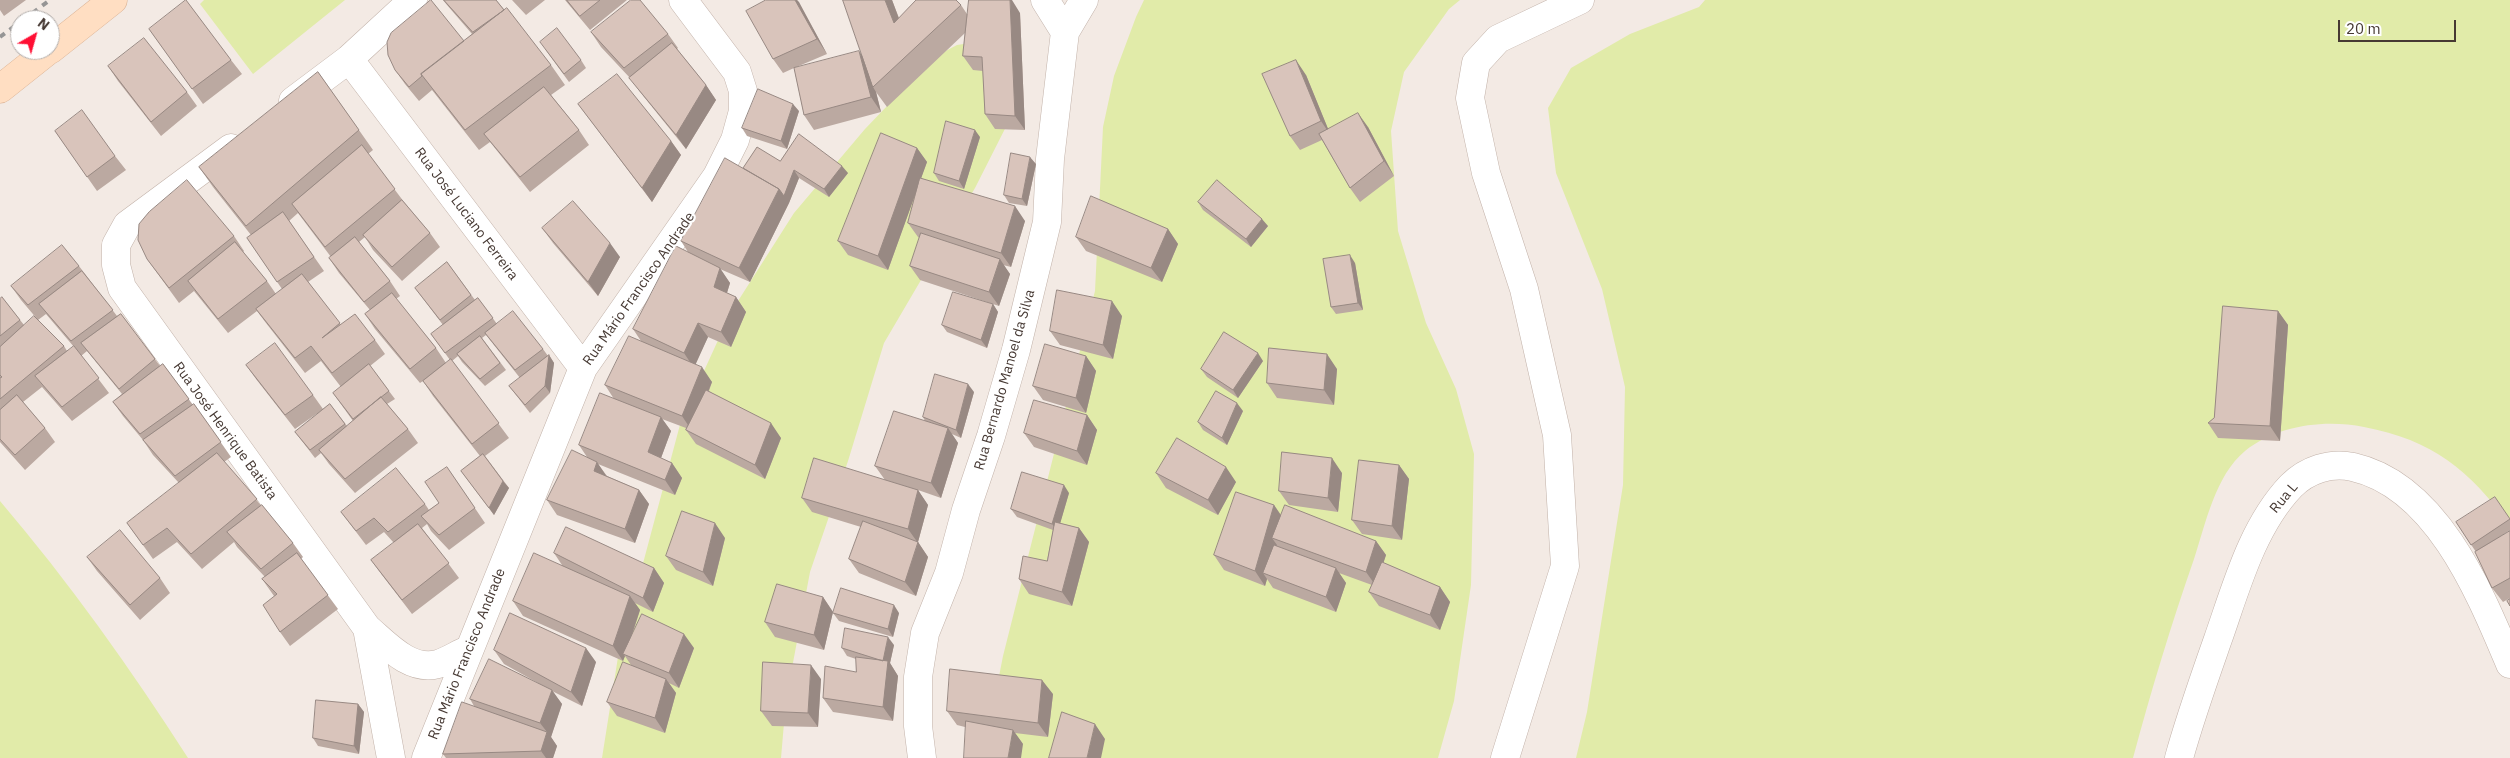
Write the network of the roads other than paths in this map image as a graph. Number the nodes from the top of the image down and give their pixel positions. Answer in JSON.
{"nodes":[{"id":1,"x":113,"y":0,"type":"edge"},
{"id":2,"x":413,"y":0,"type":"edge"},
{"id":3,"x":684,"y":0,"type":"edge"},
{"id":4,"x":1045,"y":0,"type":"edge"},
{"id":5,"x":1084,"y":0,"type":"edge"},
{"id":6,"x":1580,"y":0,"type":"edge"},
{"id":7,"x":1065,"y":32,"type":"junction"},
{"id":8,"x":60,"y":42,"type":"edge"},
{"id":9,"x":37,"y":60,"type":"edge"},
{"id":10,"x":349,"y":60,"type":"junction"},
{"id":11,"x":0,"y":89,"type":"edge"},
{"id":12,"x":583,"y":368,"type":"junction"},
{"id":13,"x":367,"y":628,"type":"junction"},
{"id":14,"x":468,"y":650,"type":"junction"},
{"id":15,"x":2510,"y":664,"type":"edge"},
{"id":16,"x":391,"y":758,"type":"edge"},
{"id":17,"x":426,"y":758,"type":"edge"},
{"id":18,"x":922,"y":758,"type":"edge"},
{"id":19,"x":1506,"y":758,"type":"edge"},
{"id":20,"x":2179,"y":758,"type":"edge"}],
"edges":[{"from":1,"to":8,"type":"street"},
{"from":2,"to":10,"type":"street"},
{"from":3,"to":12,"type":"street","name":"Rua Mário Francisco Andrade"},
{"from":4,"to":7,"type":"street"},
{"from":5,"to":7,"type":"street"},
{"from":6,"to":19,"type":"street"},
{"from":7,"to":18,"type":"street","name":"Rua Bernardo Manoel da Silva"},
{"from":9,"to":11,"type":"street"},
{"from":10,"to":12,"type":"street","name":"Rua José Luciano Ferreira"},
{"from":10,"to":13,"type":"street","name":"Rua José Henrique Batista"},
{"from":12,"to":14,"type":"street","name":"Rua Mário Francisco Andrade"},
{"from":13,"to":14,"type":"street","name":"Rua José Henrique Batista"},
{"from":13,"to":16,"type":"street","name":"Rua José Henrique Batista"},
{"from":14,"to":17,"type":"street","name":"Rua Mário Francisco Andrade"},
{"from":15,"to":20,"type":"street","name":"Rua L"}]}
